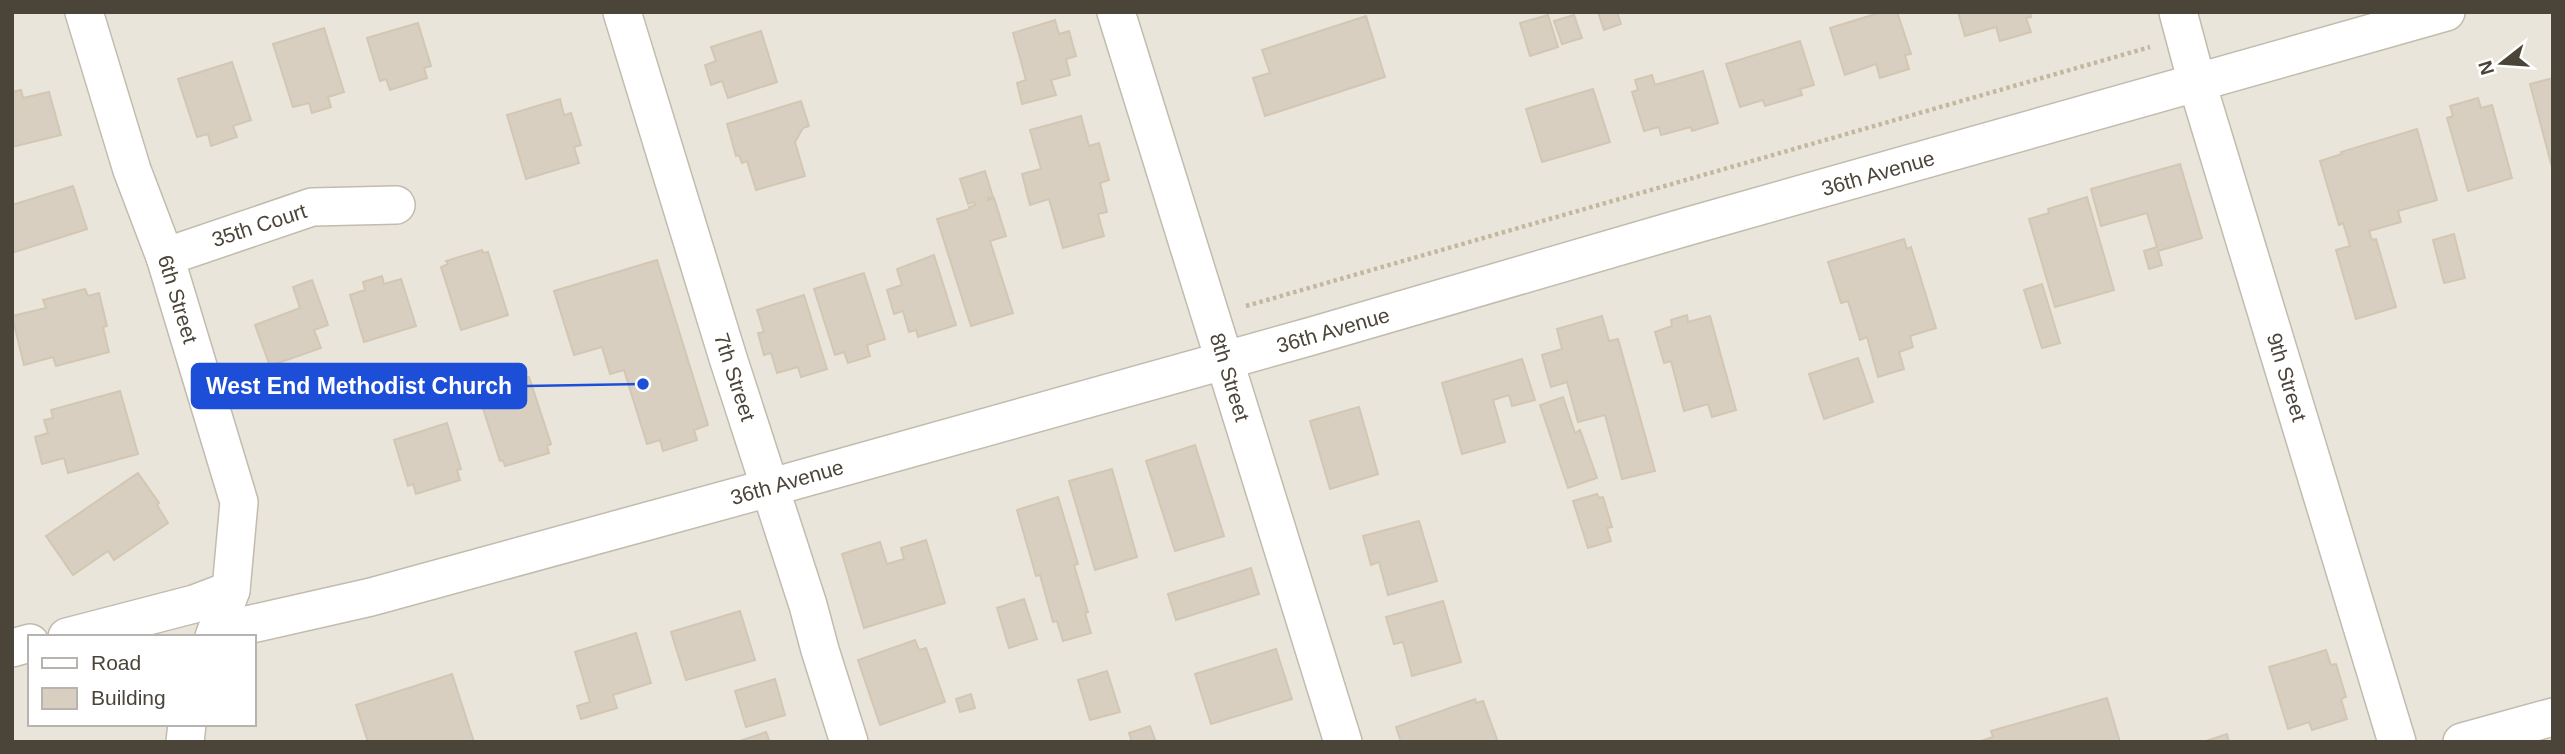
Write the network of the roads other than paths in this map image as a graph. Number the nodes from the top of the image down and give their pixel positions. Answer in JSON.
{"nodes":[{"id":1,"x":84,"y":12,"type":"edge"},
{"id":2,"x":622,"y":12,"type":"edge"},
{"id":3,"x":1116,"y":12,"type":"edge"},
{"id":4,"x":2446,"y":12,"type":"edge"},
{"id":5,"x":2182,"y":25,"type":"edge"},
{"id":6,"x":2197,"y":83,"type":"junction"},
{"id":7,"x":396,"y":205,"type":"dead end"},
{"id":8,"x":165,"y":257,"type":"junction"},
{"id":9,"x":1225,"y":360,"type":"junction"},
{"id":10,"x":772,"y":487,"type":"junction"},
{"id":11,"x":231,"y":590,"type":"junction"},
{"id":12,"x":215,"y":634,"type":"edge"},
{"id":13,"x":75,"y":635,"type":"edge"},
{"id":14,"x":2553,"y":717,"type":"edge"},
{"id":15,"x":849,"y":742,"type":"edge"},
{"id":16,"x":1343,"y":742,"type":"edge"},
{"id":17,"x":2397,"y":742,"type":"edge"},
{"id":18,"x":2462,"y":742,"type":"edge"}],
"edges":[{"from":1,"to":8,"type":"street","name":"6th Street"},
{"from":2,"to":10,"type":"street","name":"7th Street"},
{"from":3,"to":9,"type":"street","name":"8th Street"},
{"from":4,"to":6,"type":"street","name":"36th Avenue"},
{"from":5,"to":6,"type":"street","name":"9th Street"},
{"from":6,"to":9,"type":"street","name":"36th Avenue"},
{"from":6,"to":17,"type":"street","name":"9th Street"},
{"from":7,"to":8,"type":"street","name":"35th Court"},
{"from":8,"to":11,"type":"street","name":"6th Street"},
{"from":9,"to":10,"type":"street","name":"36th Avenue"},
{"from":9,"to":16,"type":"street","name":"8th Street"},
{"from":10,"to":12,"type":"street","name":"36th Avenue"},
{"from":10,"to":15,"type":"street","name":"7th Street"},
{"from":11,"to":12,"type":"street","name":"6th Street"},
{"from":11,"to":13,"type":"street"},
{"from":14,"to":18,"type":"street"}]}
